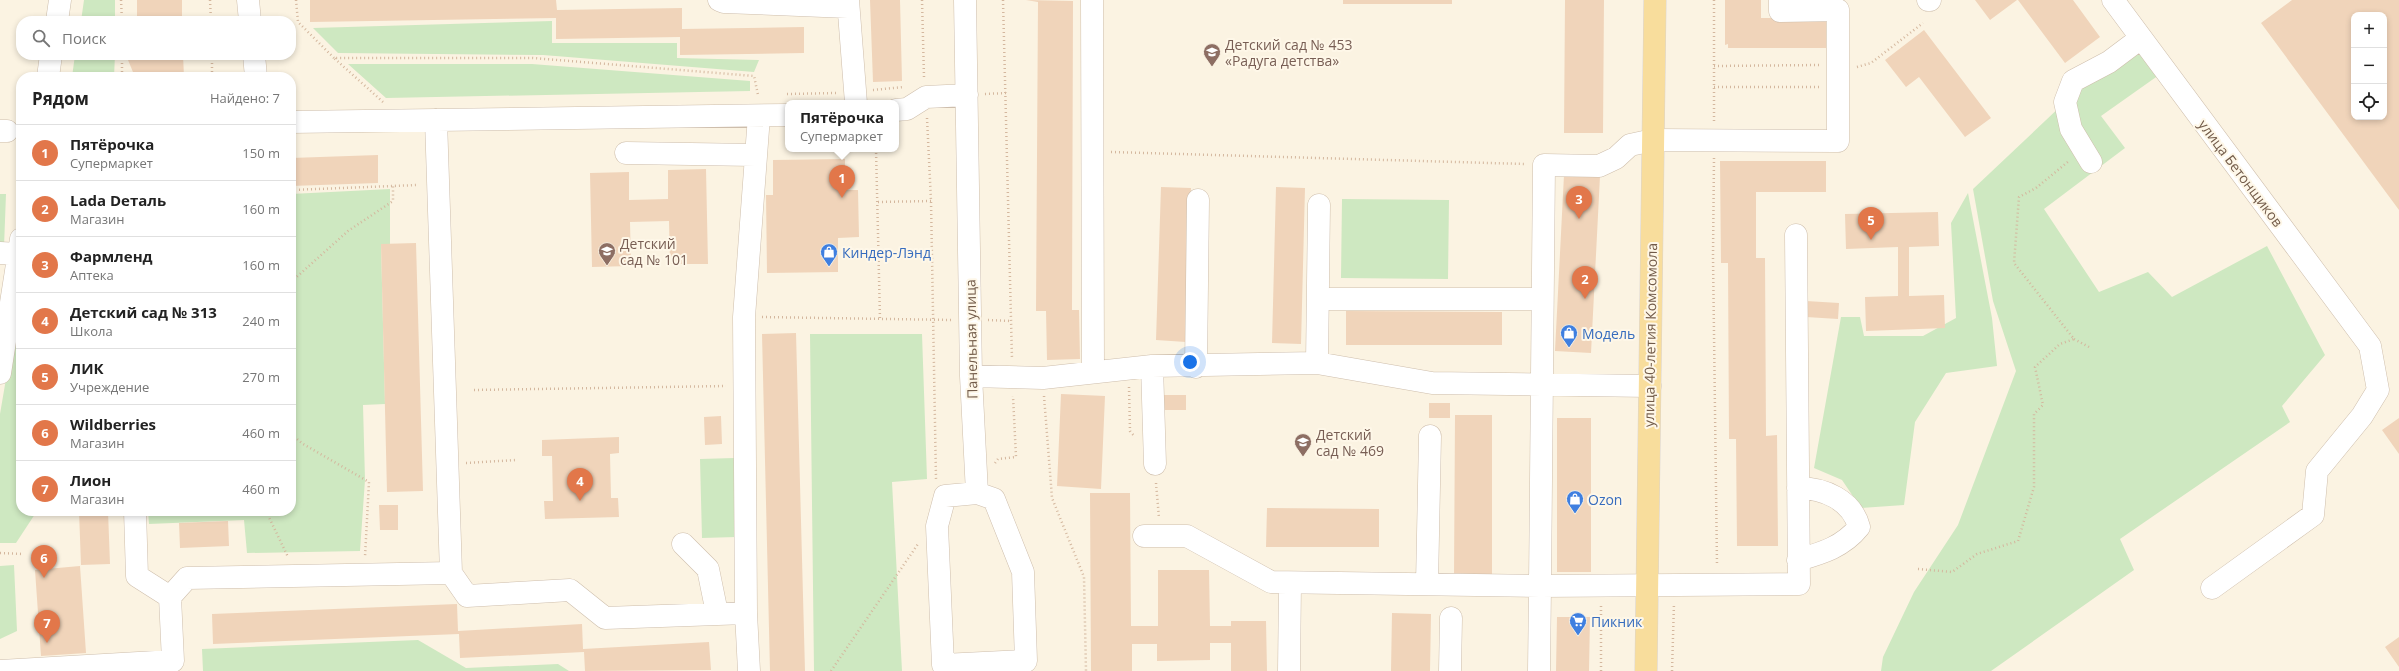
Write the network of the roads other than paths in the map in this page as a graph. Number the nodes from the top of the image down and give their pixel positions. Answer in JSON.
{"nodes":[{"id":1,"x":60,"y":0,"type":"edge"},
{"id":2,"x":248,"y":0,"type":"edge"},
{"id":3,"x":719,"y":0,"type":"edge"},
{"id":4,"x":965,"y":0,"type":"edge"},
{"id":5,"x":1092,"y":0,"type":"edge"},
{"id":6,"x":1655,"y":0,"type":"edge"},
{"id":7,"x":1780,"y":0,"type":"edge"},
{"id":8,"x":2113,"y":0,"type":"edge"},
{"id":9,"x":848,"y":4,"type":"edge"},
{"id":10,"x":58,"y":16,"type":"edge"},
{"id":11,"x":250,"y":16,"type":"edge"},
{"id":12,"x":2141,"y":38,"type":"junction"},
{"id":13,"x":50,"y":60,"type":"edge"},
{"id":14,"x":254,"y":60,"type":"edge"},
{"id":15,"x":49,"y":72,"type":"edge"},
{"id":16,"x":256,"y":72,"type":"edge"},
{"id":17,"x":968,"y":95,"type":"junction"},
{"id":18,"x":856,"y":100,"type":"edge"},
{"id":19,"x":899,"y":110,"type":"edge"},
{"id":20,"x":785,"y":115,"type":"edge"},
{"id":21,"x":758,"y":116,"type":"junction"},
{"id":22,"x":436,"y":120,"type":"junction"},
{"id":23,"x":296,"y":122,"type":"edge"},
{"id":24,"x":1653,"y":140,"type":"junction"},
{"id":25,"x":626,"y":153,"type":"dead end"},
{"id":26,"x":755,"y":155,"type":"junction"},
{"id":27,"x":2087,"y":156,"type":"road end"},
{"id":28,"x":1198,"y":200,"type":"dead end"},
{"id":29,"x":1319,"y":205,"type":"dead end"},
{"id":30,"x":1796,"y":235,"type":"dead end"},
{"id":31,"x":13,"y":249,"type":"edge"},
{"id":32,"x":1318,"y":299,"type":"junction"},
{"id":33,"x":1542,"y":300,"type":"junction"},
{"id":34,"x":1317,"y":363,"type":"junction"},
{"id":35,"x":1152,"y":366,"type":"junction"},
{"id":36,"x":1196,"y":367,"type":"junction"},
{"id":37,"x":1093,"y":372,"type":"junction"},
{"id":38,"x":0,"y":373,"type":"edge"},
{"id":39,"x":971,"y":376,"type":"junction"},
{"id":40,"x":1541,"y":384,"type":"junction"},
{"id":41,"x":1650,"y":386,"type":"junction"},
{"id":42,"x":1430,"y":436,"type":"dead end"},
{"id":43,"x":1155,"y":464,"type":"dead end"},
{"id":44,"x":1798,"y":488,"type":"junction"},
{"id":45,"x":977,"y":493,"type":"junction"},
{"id":46,"x":135,"y":516,"type":"edge"},
{"id":47,"x":1144,"y":536,"type":"dead end"},
{"id":48,"x":683,"y":544,"type":"dead end"},
{"id":49,"x":1798,"y":560,"type":"junction"},
{"id":50,"x":451,"y":573,"type":"junction"},
{"id":51,"x":1290,"y":583,"type":"junction"},
{"id":52,"x":1427,"y":584,"type":"junction"},
{"id":53,"x":1540,"y":586,"type":"junction"},
{"id":54,"x":1647,"y":587,"type":"junction"},
{"id":55,"x":2212,"y":588,"type":"dead end"},
{"id":56,"x":170,"y":597,"type":"junction"},
{"id":57,"x":717,"y":613,"type":"junction"},
{"id":58,"x":746,"y":613,"type":"junction"},
{"id":59,"x":1451,"y":618,"type":"dead end"},
{"id":60,"x":0,"y":670,"type":"edge"},
{"id":61,"x":748,"y":671,"type":"edge"},
{"id":62,"x":1289,"y":671,"type":"edge"},
{"id":63,"x":1450,"y":671,"type":"edge"},
{"id":64,"x":1539,"y":671,"type":"edge"},
{"id":65,"x":1646,"y":671,"type":"edge"}],
"edges":[{"from":1,"to":10,"type":"street"},
{"from":2,"to":11,"type":"street"},
{"from":3,"to":9,"type":"street"},
{"from":4,"to":17,"type":"street","name":"Панельная улица"},
{"from":5,"to":37,"type":"street"},
{"from":6,"to":24,"type":"main road","name":"улица 40-летия Комсомола"},
{"from":7,"to":24,"type":"street"},
{"from":8,"to":12,"type":"street","name":"улица Бетонщиков"},
{"from":9,"to":18,"type":"street"},
{"from":12,"to":27,"type":"street"},
{"from":12,"to":55,"type":"street","name":"улица Бетонщиков"},
{"from":13,"to":15,"type":"street"},
{"from":14,"to":16,"type":"street"},
{"from":17,"to":19,"type":"street"},
{"from":17,"to":39,"type":"street","name":"Панельная улица"},
{"from":20,"to":21,"type":"street"},
{"from":21,"to":22,"type":"street"},
{"from":21,"to":26,"type":"street"},
{"from":22,"to":23,"type":"street"},
{"from":22,"to":50,"type":"street"},
{"from":24,"to":33,"type":"street"},
{"from":24,"to":41,"type":"main road","name":"улица 40-летия Комсомола"},
{"from":25,"to":26,"type":"street"},
{"from":26,"to":58,"type":"street"},
{"from":28,"to":36,"type":"street"},
{"from":29,"to":32,"type":"street"},
{"from":30,"to":44,"type":"street"},
{"from":31,"to":38,"type":"street"},
{"from":32,"to":33,"type":"street"},
{"from":32,"to":34,"type":"street"},
{"from":33,"to":40,"type":"street"},
{"from":34,"to":36,"type":"street"},
{"from":34,"to":40,"type":"street"},
{"from":35,"to":36,"type":"street"},
{"from":35,"to":37,"type":"street"},
{"from":35,"to":43,"type":"street"},
{"from":37,"to":39,"type":"street"},
{"from":39,"to":45,"type":"street","name":"Панельная улица"},
{"from":40,"to":41,"type":"street"},
{"from":40,"to":53,"type":"street"},
{"from":41,"to":54,"type":"main road","name":"улица 40-летия Комсомола"},
{"from":42,"to":52,"type":"street"},
{"from":44,"to":49,"type":"street"},
{"from":44,"to":49,"type":"street"},
{"from":45,"to":45,"type":"street"},
{"from":46,"to":56,"type":"street"},
{"from":47,"to":51,"type":"street"},
{"from":48,"to":57,"type":"street"},
{"from":49,"to":54,"type":"street"},
{"from":50,"to":56,"type":"street"},
{"from":50,"to":57,"type":"street"},
{"from":51,"to":52,"type":"street"},
{"from":51,"to":62,"type":"street"},
{"from":52,"to":53,"type":"street"},
{"from":53,"to":54,"type":"street"},
{"from":53,"to":64,"type":"street"},
{"from":54,"to":65,"type":"main road","name":"улица 40-летия Комсомола"},
{"from":56,"to":60,"type":"street"},
{"from":57,"to":58,"type":"street"},
{"from":58,"to":61,"type":"street"},
{"from":59,"to":63,"type":"street"}]}
